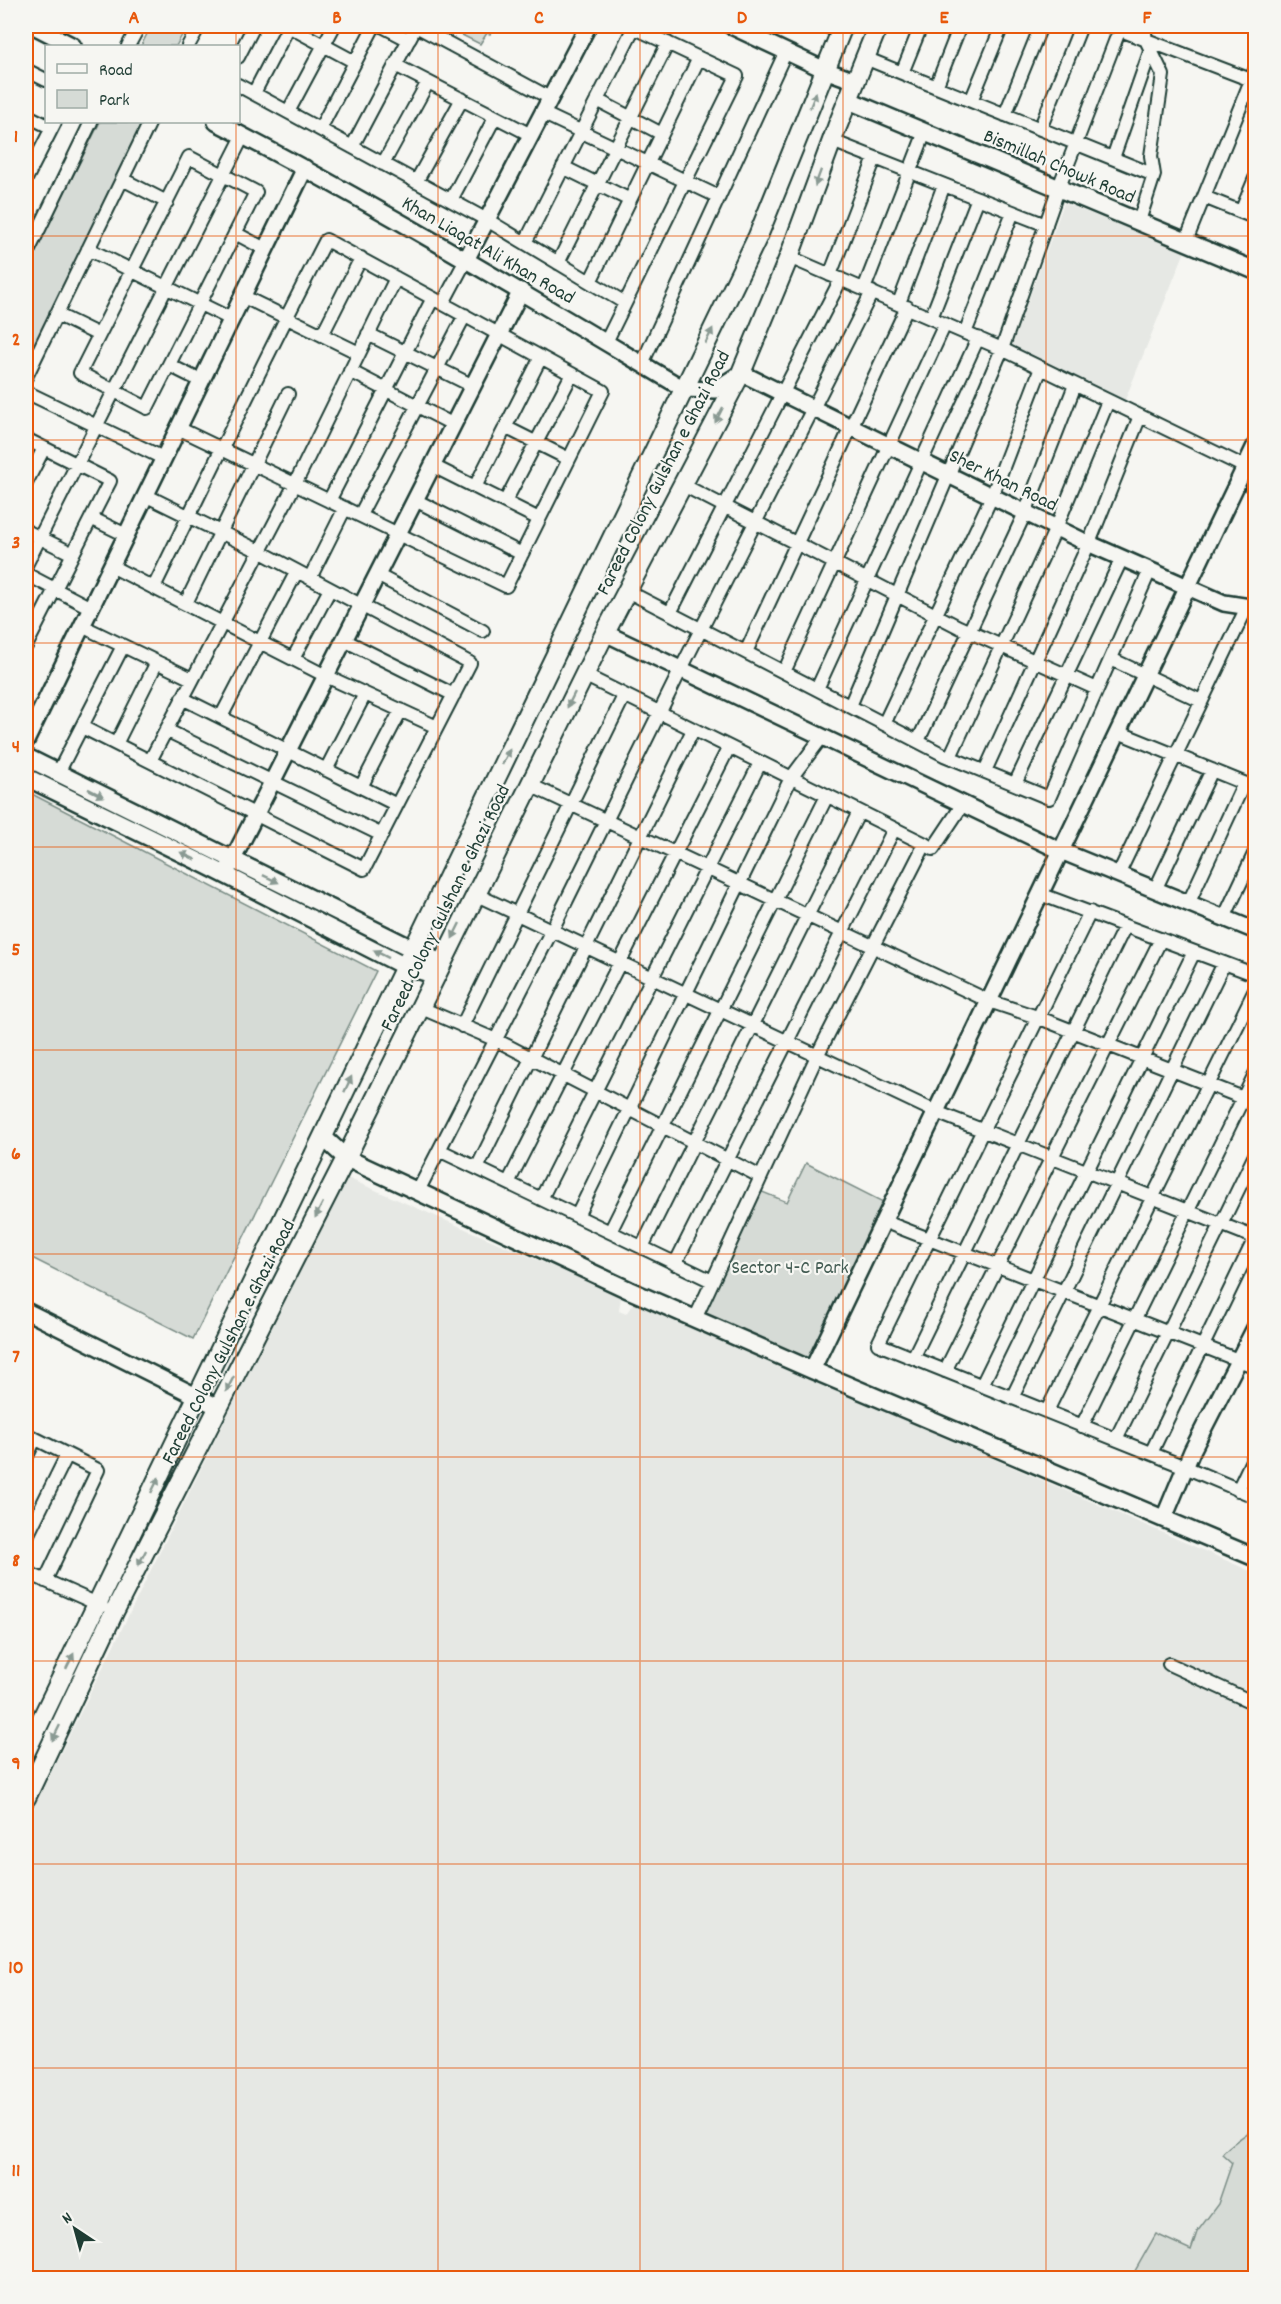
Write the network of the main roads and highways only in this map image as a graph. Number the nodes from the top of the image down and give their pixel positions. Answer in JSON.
{"nodes":[{"id":1,"x":878,"y":26,"type":"edge"},
{"id":2,"x":836,"y":28,"type":"edge"},
{"id":3,"x":848,"y":100,"type":"junction"},
{"id":4,"x":1256,"y":271,"type":"edge"},
{"id":5,"x":26,"y":757,"type":"edge"},
{"id":6,"x":26,"y":777,"type":"edge"},
{"id":7,"x":229,"y":867,"type":"junction"},
{"id":8,"x":408,"y":958,"type":"junction"},
{"id":9,"x":438,"y":969,"type":"junction"},
{"id":10,"x":323,"y":1137,"type":"junction"},
{"id":11,"x":346,"y":1158,"type":"junction"},
{"id":12,"x":1256,"y":1558,"type":"edge"},
{"id":13,"x":106,"y":1608,"type":"junction"},
{"id":14,"x":26,"y":1751,"type":"edge"},
{"id":15,"x":26,"y":1798,"type":"edge"}],
"edges":[{"from":1,"to":3,"type":"main road","name":"Fareed Colony Gulshan e Ghazi Road"},
{"from":8,"to":2,"type":"main road","name":"Fareed Colony Gulshan e Ghazi Road","one_way":true},
{"from":3,"to":4,"type":"main road","name":"Bismillah Chowk Road"},
{"from":3,"to":9,"type":"main road","name":"Fareed Colony Gulshan e Ghazi Road","one_way":true},
{"from":5,"to":7,"type":"main road","one_way":true},
{"from":7,"to":6,"type":"main road","one_way":true},
{"from":7,"to":8,"type":"main road"},
{"from":8,"to":9,"type":"main road"},
{"from":10,"to":8,"type":"main road","name":"Fareed Colony Gulshan e Ghazi Road","one_way":true},
{"from":9,"to":11,"type":"main road","name":"Fareed Colony Gulshan e Ghazi Road"},
{"from":10,"to":11,"type":"main road"},
{"from":13,"to":10,"type":"main road","name":"Fareed Colony Gulshan e Ghazi Road","one_way":true},
{"from":11,"to":12,"type":"main road"},
{"from":11,"to":13,"type":"main road","name":"Fareed Colony Gulshan e Ghazi Road","one_way":true},
{"from":14,"to":13,"type":"main road","name":"Fareed Colony Gulshan e Ghazi Road","one_way":true},
{"from":13,"to":15,"type":"main road","name":"Fareed Colony Gulshan e Ghazi Road","one_way":true}]}
